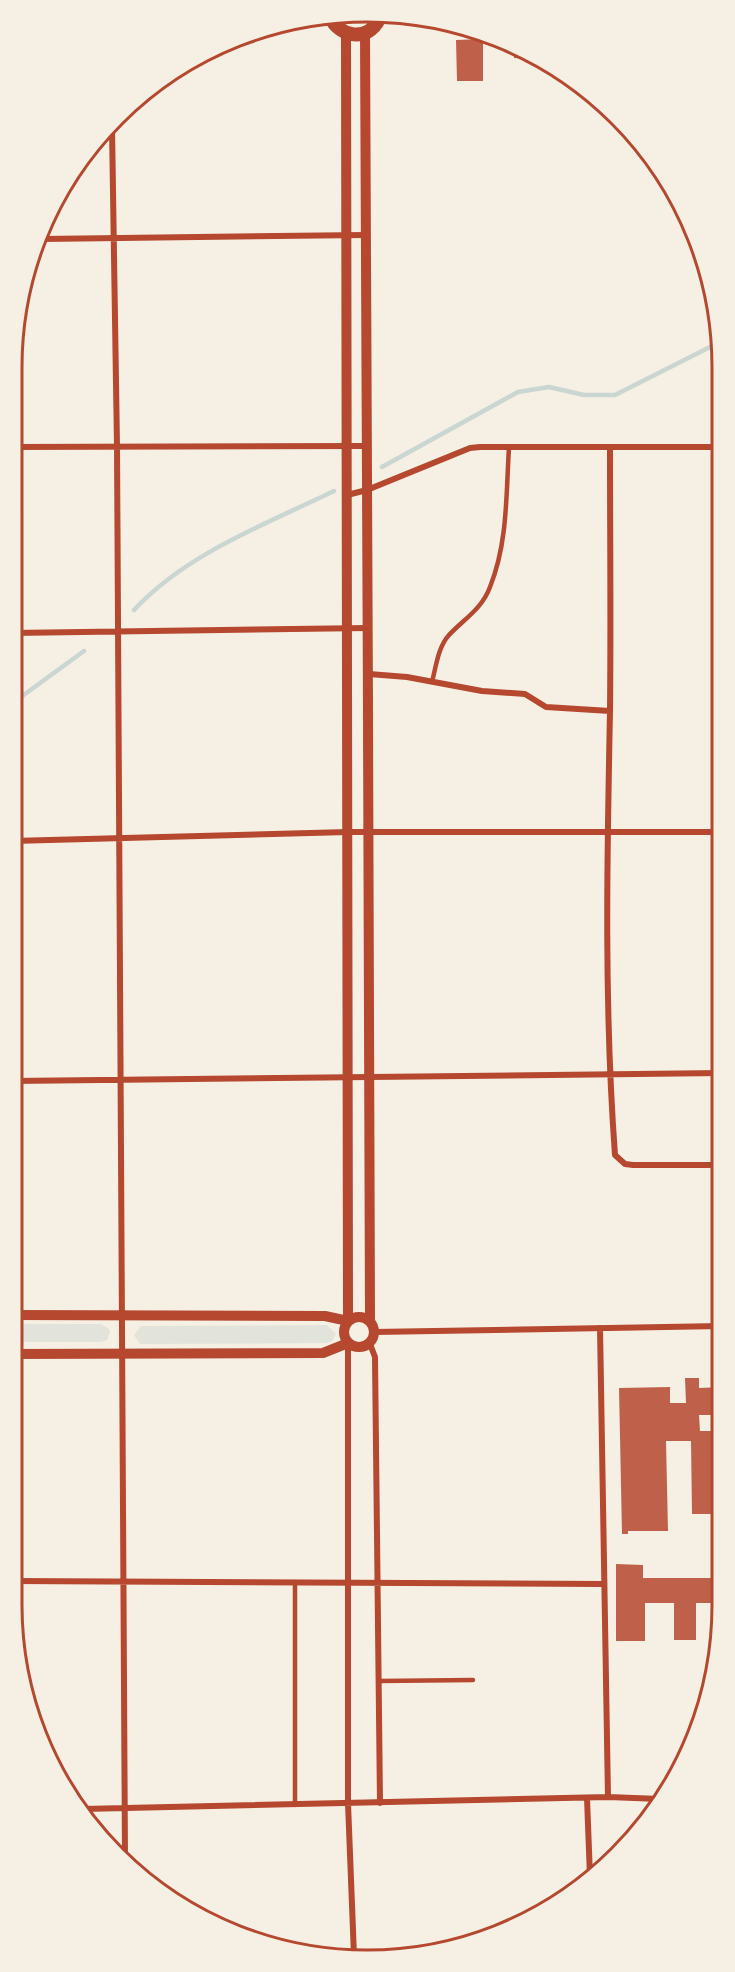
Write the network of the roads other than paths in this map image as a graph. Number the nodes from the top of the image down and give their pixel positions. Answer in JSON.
{"nodes":[{"id":1,"x":376,"y":22,"type":"edge"},
{"id":2,"x":335,"y":24,"type":"edge"},
{"id":3,"x":346,"y":33,"type":"junction"},
{"id":4,"x":365,"y":33,"type":"junction"},
{"id":5,"x":112,"y":136,"type":"edge"},
{"id":6,"x":345,"y":235,"type":"junction"},
{"id":7,"x":365,"y":235,"type":"junction"},
{"id":8,"x":113,"y":238,"type":"junction"},
{"id":9,"x":48,"y":239,"type":"edge"},
{"id":10,"x":117,"y":446,"type":"junction"},
{"id":11,"x":345,"y":446,"type":"junction"},
{"id":12,"x":365,"y":446,"type":"junction"},
{"id":13,"x":22,"y":447,"type":"edge"},
{"id":14,"x":509,"y":447,"type":"junction"},
{"id":15,"x":712,"y":447,"type":"edge"},
{"id":16,"x":610,"y":448,"type":"junction"},
{"id":17,"x":367,"y":489,"type":"junction"},
{"id":18,"x":346,"y":495,"type":"junction"},
{"id":19,"x":348,"y":628,"type":"junction"},
{"id":20,"x":368,"y":628,"type":"junction"},
{"id":21,"x":116,"y":630,"type":"junction"},
{"id":22,"x":22,"y":633,"type":"edge"},
{"id":23,"x":369,"y":674,"type":"junction"},
{"id":24,"x":432,"y":682,"type":"junction"},
{"id":25,"x":610,"y":711,"type":"junction"},
{"id":26,"x":606,"y":830,"type":"junction"},
{"id":27,"x":348,"y":832,"type":"junction"},
{"id":28,"x":370,"y":832,"type":"junction"},
{"id":29,"x":712,"y":832,"type":"edge"},
{"id":30,"x":118,"y":838,"type":"junction"},
{"id":31,"x":22,"y":841,"type":"edge"},
{"id":32,"x":712,"y":1073,"type":"edge"},
{"id":33,"x":609,"y":1074,"type":"junction"},
{"id":34,"x":347,"y":1076,"type":"junction"},
{"id":35,"x":371,"y":1076,"type":"junction"},
{"id":36,"x":120,"y":1080,"type":"junction"},
{"id":37,"x":22,"y":1081,"type":"edge"},
{"id":38,"x":712,"y":1165,"type":"edge"},
{"id":39,"x":122,"y":1314,"type":"junction"},
{"id":40,"x":22,"y":1315,"type":"edge"},
{"id":41,"x":348,"y":1321,"type":"junction"},
{"id":42,"x":370,"y":1322,"type":"junction"},
{"id":43,"x":712,"y":1326,"type":"edge"},
{"id":44,"x":600,"y":1328,"type":"junction"},
{"id":45,"x":374,"y":1332,"type":"junction"},
{"id":46,"x":348,"y":1343,"type":"junction"},
{"id":47,"x":370,"y":1344,"type":"junction"},
{"id":48,"x":124,"y":1353,"type":"junction"},
{"id":49,"x":22,"y":1354,"type":"edge"},
{"id":50,"x":22,"y":1581,"type":"edge"},
{"id":51,"x":123,"y":1581,"type":"junction"},
{"id":52,"x":294,"y":1582,"type":"junction"},
{"id":53,"x":349,"y":1582,"type":"junction"},
{"id":54,"x":378,"y":1582,"type":"junction"},
{"id":55,"x":602,"y":1584,"type":"junction"},
{"id":56,"x":473,"y":1680,"type":"dead end"},
{"id":57,"x":379,"y":1681,"type":"junction"},
{"id":58,"x":608,"y":1797,"type":"junction"},
{"id":59,"x":587,"y":1798,"type":"junction"},
{"id":60,"x":652,"y":1799,"type":"edge"},
{"id":61,"x":348,"y":1803,"type":"junction"},
{"id":62,"x":380,"y":1803,"type":"junction"},
{"id":63,"x":295,"y":1805,"type":"junction"},
{"id":64,"x":90,"y":1809,"type":"edge"},
{"id":65,"x":124,"y":1810,"type":"junction"},
{"id":66,"x":125,"y":1849,"type":"edge"},
{"id":67,"x":590,"y":1868,"type":"edge"},
{"id":68,"x":354,"y":1949,"type":"edge"}],
"edges":[{"from":1,"to":4,"type":"main road"},
{"from":2,"to":3,"type":"main road"},
{"from":3,"to":4,"type":"main road"},
{"from":3,"to":6,"type":"street"},
{"from":4,"to":7,"type":"street"},
{"from":5,"to":8,"type":"street"},
{"from":6,"to":7,"type":"street"},
{"from":6,"to":8,"type":"street"},
{"from":6,"to":11,"type":"street"},
{"from":7,"to":12,"type":"street"},
{"from":8,"to":9,"type":"street"},
{"from":8,"to":10,"type":"street"},
{"from":10,"to":11,"type":"street"},
{"from":10,"to":13,"type":"street"},
{"from":10,"to":21,"type":"street"},
{"from":11,"to":12,"type":"street"},
{"from":11,"to":18,"type":"street"},
{"from":12,"to":17,"type":"street"},
{"from":14,"to":16,"type":"street"},
{"from":14,"to":17,"type":"street"},
{"from":14,"to":24,"type":"lane"},
{"from":15,"to":16,"type":"street"},
{"from":16,"to":25,"type":"street"},
{"from":17,"to":18,"type":"street"},
{"from":17,"to":20,"type":"street"},
{"from":18,"to":19,"type":"street"},
{"from":19,"to":20,"type":"street"},
{"from":19,"to":21,"type":"street"},
{"from":19,"to":27,"type":"street"},
{"from":20,"to":23,"type":"street"},
{"from":21,"to":22,"type":"street"},
{"from":21,"to":30,"type":"street"},
{"from":23,"to":24,"type":"street"},
{"from":23,"to":28,"type":"street"},
{"from":24,"to":25,"type":"street"},
{"from":25,"to":26,"type":"street"},
{"from":26,"to":28,"type":"street"},
{"from":26,"to":29,"type":"street"},
{"from":26,"to":33,"type":"street"},
{"from":27,"to":28,"type":"street"},
{"from":27,"to":30,"type":"street"},
{"from":27,"to":34,"type":"street"},
{"from":28,"to":35,"type":"street"},
{"from":30,"to":31,"type":"street"},
{"from":30,"to":36,"type":"street"},
{"from":32,"to":33,"type":"street"},
{"from":33,"to":35,"type":"street"},
{"from":33,"to":38,"type":"street"},
{"from":34,"to":35,"type":"street"},
{"from":34,"to":36,"type":"street"},
{"from":34,"to":41,"type":"street"},
{"from":35,"to":42,"type":"street"},
{"from":36,"to":37,"type":"street"},
{"from":36,"to":39,"type":"street"},
{"from":39,"to":40,"type":"street"},
{"from":39,"to":41,"type":"street"},
{"from":39,"to":48,"type":"street"},
{"from":41,"to":42,"type":"street"},
{"from":41,"to":46,"type":"street"},
{"from":42,"to":45,"type":"street"},
{"from":43,"to":44,"type":"street"},
{"from":44,"to":45,"type":"street"},
{"from":44,"to":55,"type":"street"},
{"from":45,"to":47,"type":"street"},
{"from":46,"to":47,"type":"street"},
{"from":46,"to":48,"type":"street"},
{"from":46,"to":53,"type":"street"},
{"from":47,"to":54,"type":"street"},
{"from":48,"to":49,"type":"street"},
{"from":48,"to":51,"type":"street"},
{"from":50,"to":51,"type":"street"},
{"from":51,"to":52,"type":"street"},
{"from":51,"to":65,"type":"street"},
{"from":52,"to":53,"type":"street"},
{"from":52,"to":63,"type":"lane"},
{"from":53,"to":54,"type":"street"},
{"from":53,"to":61,"type":"street"},
{"from":54,"to":55,"type":"street"},
{"from":54,"to":57,"type":"street"},
{"from":55,"to":58,"type":"street"},
{"from":56,"to":57,"type":"lane"},
{"from":57,"to":62,"type":"street"},
{"from":58,"to":59,"type":"street"},
{"from":58,"to":60,"type":"street"},
{"from":59,"to":62,"type":"street"},
{"from":59,"to":67,"type":"street"},
{"from":61,"to":62,"type":"street"},
{"from":61,"to":63,"type":"street"},
{"from":61,"to":68,"type":"street"},
{"from":63,"to":65,"type":"street"},
{"from":64,"to":65,"type":"street"},
{"from":65,"to":66,"type":"street"}]}
